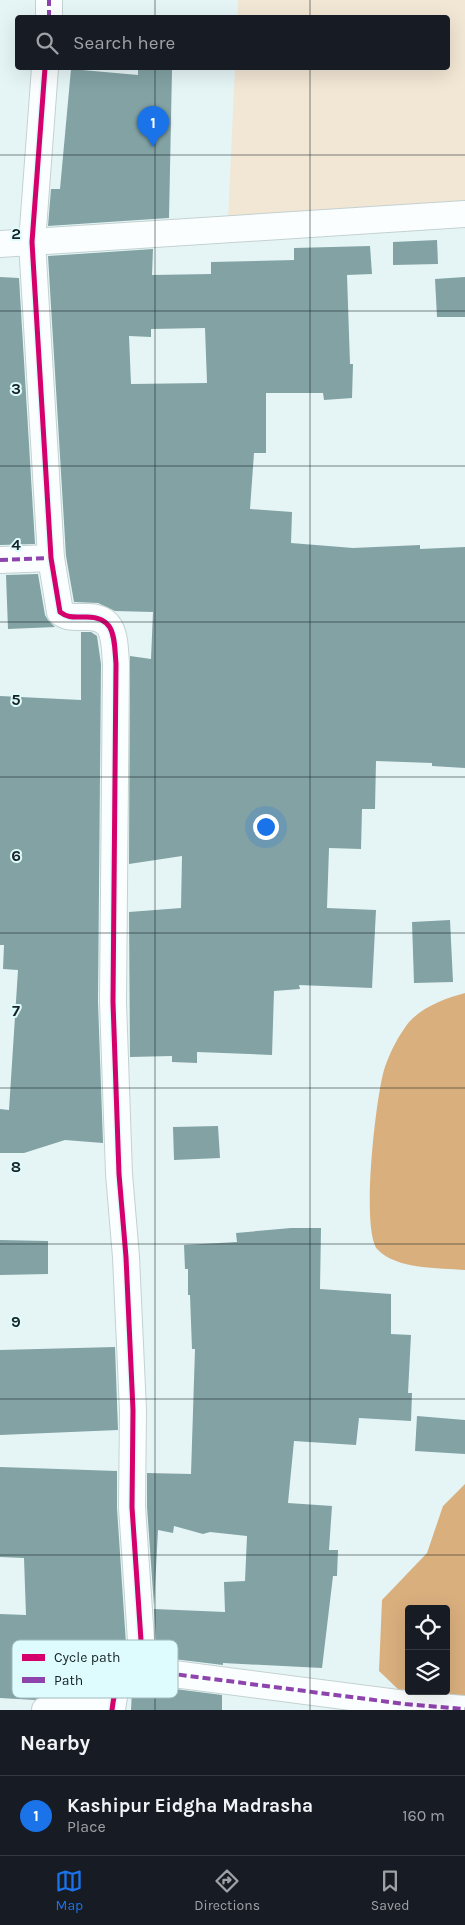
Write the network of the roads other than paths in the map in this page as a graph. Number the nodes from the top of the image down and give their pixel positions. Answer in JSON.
{"nodes":[{"id":1,"x":49,"y":0,"type":"edge"},
{"id":2,"x":49,"y":15,"type":"edge"},
{"id":3,"x":45,"y":70,"type":"edge"},
{"id":4,"x":465,"y":214,"type":"edge"},
{"id":5,"x":32,"y":242,"type":"junction"},
{"id":6,"x":0,"y":244,"type":"edge"},
{"id":7,"x":51,"y":558,"type":"junction"},
{"id":8,"x":0,"y":560,"type":"edge"},
{"id":9,"x":141,"y":1640,"type":"edge"},
{"id":10,"x":178,"y":1675,"type":"edge"},
{"id":11,"x":465,"y":1709,"type":"edge"},
{"id":12,"x":46,"y":1710,"type":"edge"},
{"id":13,"x":112,"y":1710,"type":"edge"}],
"edges":[{"from":1,"to":2,"type":"street"},
{"from":3,"to":5,"type":"street"},
{"from":4,"to":5,"type":"street"},
{"from":5,"to":6,"type":"street"},
{"from":5,"to":7,"type":"street"},
{"from":7,"to":8,"type":"street"},
{"from":7,"to":9,"type":"street"},
{"from":10,"to":11,"type":"street"},
{"from":12,"to":13,"type":"street"}]}
